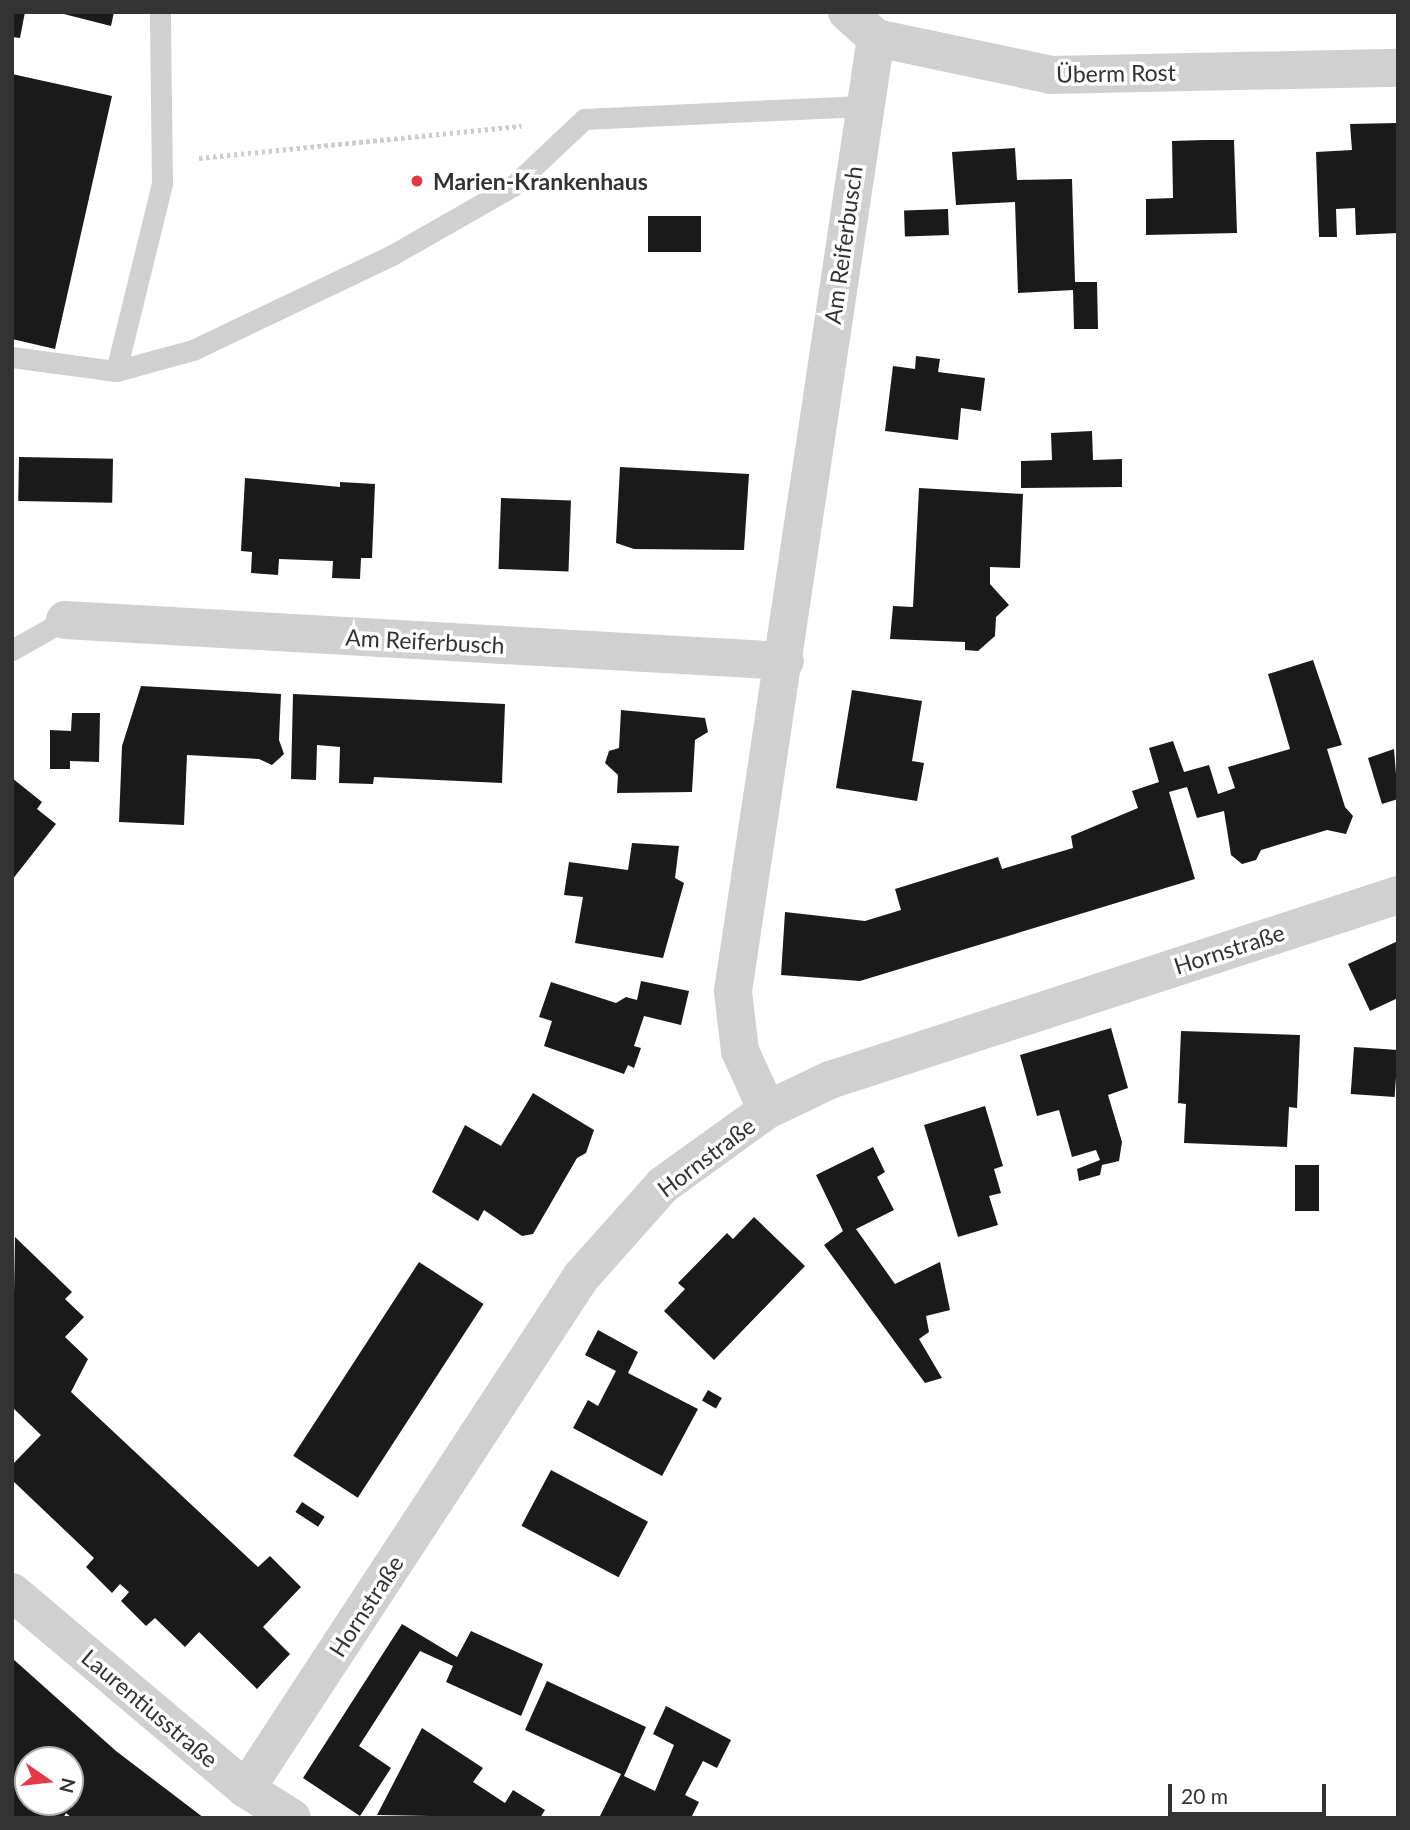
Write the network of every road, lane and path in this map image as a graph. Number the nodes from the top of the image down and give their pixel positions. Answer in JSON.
{"nodes":[{"id":1,"x":160,"y":12,"type":"edge"},
{"id":2,"x":847,"y":12,"type":"edge"},
{"id":3,"x":876,"y":38,"type":"junction"},
{"id":4,"x":1398,"y":68,"type":"edge"},
{"id":5,"x":862,"y":106,"type":"junction"},
{"id":6,"x":584,"y":119,"type":"junction"},
{"id":7,"x":202,"y":158,"type":"dead end"},
{"id":8,"x":12,"y":357,"type":"edge"},
{"id":9,"x":116,"y":371,"type":"junction"},
{"id":10,"x":65,"y":620,"type":"joint"},
{"id":11,"x":12,"y":650,"type":"edge"},
{"id":12,"x":785,"y":662,"type":"junction"},
{"id":13,"x":1398,"y":895,"type":"edge"},
{"id":14,"x":767,"y":1110,"type":"junction"},
{"id":15,"x":12,"y":1592,"type":"edge"},
{"id":16,"x":246,"y":1789,"type":"junction"},
{"id":17,"x":292,"y":1818,"type":"edge"}],
"edges":[{"from":1,"to":9,"type":"lane"},
{"from":2,"to":3,"type":"street","name":"Überm Rost"},
{"from":3,"to":4,"type":"street","name":"Überm Rost"},
{"from":3,"to":5,"type":"street","name":"Am Reiferbusch"},
{"from":5,"to":6,"type":"lane"},
{"from":5,"to":12,"type":"street","name":"Am Reiferbusch"},
{"from":6,"to":7,"type":"path"},
{"from":6,"to":9,"type":"lane"},
{"from":8,"to":9,"type":"lane"},
{"from":10,"to":11,"type":"lane"},
{"from":10,"to":12,"type":"street","name":"Am Reiferbusch"},
{"from":12,"to":14,"type":"street","name":"Am Reiferbusch"},
{"from":13,"to":14,"type":"street","name":"Hornstraße"},
{"from":14,"to":16,"type":"street","name":"Hornstraße"},
{"from":15,"to":16,"type":"street","name":"Laurentiusstraße"},
{"from":16,"to":17,"type":"street","name":"Laurentiusstraße"}]}
